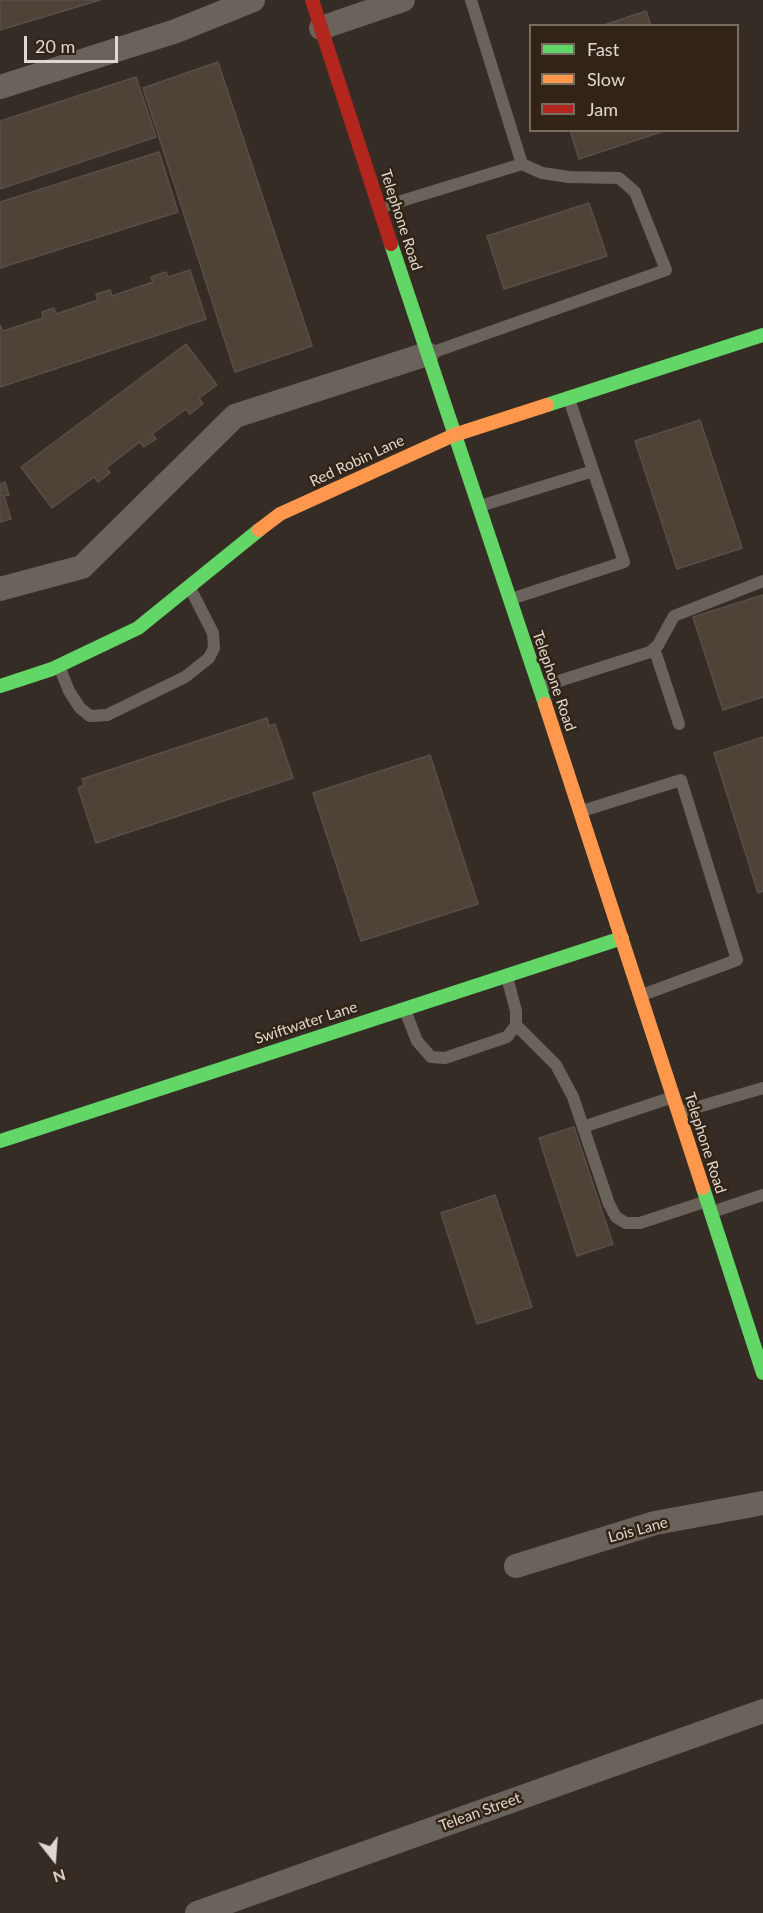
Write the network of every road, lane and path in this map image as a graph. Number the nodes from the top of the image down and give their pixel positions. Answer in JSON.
{"nodes":[{"id":1,"x":253,"y":0,"type":"edge"},
{"id":2,"x":312,"y":0,"type":"edge"},
{"id":3,"x":403,"y":0,"type":"edge"},
{"id":4,"x":471,"y":0,"type":"edge"},
{"id":5,"x":321,"y":28,"type":"junction"},
{"id":6,"x":0,"y":87,"type":"edge"},
{"id":7,"x":522,"y":164,"type":"junction"},
{"id":8,"x":381,"y":207,"type":"junction"},
{"id":9,"x":763,"y":334,"type":"edge"},
{"id":10,"x":427,"y":354,"type":"junction"},
{"id":11,"x":568,"y":398,"type":"junction"},
{"id":12,"x":454,"y":435,"type":"junction"},
{"id":13,"x":593,"y":471,"type":"junction"},
{"id":14,"x":478,"y":507,"type":"junction"},
{"id":15,"x":763,"y":581,"type":"edge"},
{"id":16,"x":190,"y":587,"type":"junction"},
{"id":17,"x":0,"y":589,"type":"edge"},
{"id":18,"x":509,"y":600,"type":"junction"},
{"id":19,"x":654,"y":648,"type":"junction"},
{"id":20,"x":59,"y":666,"type":"junction"},
{"id":21,"x":0,"y":686,"type":"edge"},
{"id":22,"x":539,"y":688,"type":"junction"},
{"id":23,"x":679,"y":724,"type":"dead end"},
{"id":24,"x":581,"y":811,"type":"junction"},
{"id":25,"x":622,"y":938,"type":"junction"},
{"id":26,"x":507,"y":975,"type":"junction"},
{"id":27,"x":641,"y":995,"type":"junction"},
{"id":28,"x":404,"y":1009,"type":"junction"},
{"id":29,"x":516,"y":1025,"type":"junction"},
{"id":30,"x":763,"y":1088,"type":"edge"},
{"id":31,"x":673,"y":1097,"type":"junction"},
{"id":32,"x":678,"y":1113,"type":"junction"},
{"id":33,"x":583,"y":1127,"type":"junction"},
{"id":34,"x":0,"y":1141,"type":"edge"},
{"id":35,"x":763,"y":1195,"type":"edge"},
{"id":36,"x":709,"y":1207,"type":"junction"},
{"id":37,"x":763,"y":1373,"type":"edge"},
{"id":38,"x":763,"y":1503,"type":"edge"},
{"id":39,"x":516,"y":1566,"type":"dead end"},
{"id":40,"x":763,"y":1711,"type":"edge"},
{"id":41,"x":197,"y":1913,"type":"edge"}],
"edges":[{"from":1,"to":6,"type":"street"},
{"from":2,"to":5,"type":"street","name":"Telephone Road"},
{"from":3,"to":5,"type":"street"},
{"from":4,"to":7,"type":"lane"},
{"from":5,"to":8,"type":"street","name":"Telephone Road"},
{"from":7,"to":8,"type":"lane"},
{"from":7,"to":10,"type":"lane"},
{"from":8,"to":10,"type":"street","name":"Telephone Road"},
{"from":9,"to":11,"type":"street","name":"Red Robin Lane"},
{"from":10,"to":12,"type":"street","name":"Telephone Road"},
{"from":10,"to":17,"type":"street"},
{"from":11,"to":12,"type":"street","name":"Red Robin Lane"},
{"from":11,"to":13,"type":"lane"},
{"from":12,"to":14,"type":"street","name":"Telephone Road"},
{"from":12,"to":16,"type":"street","name":"Red Robin Lane"},
{"from":13,"to":14,"type":"lane"},
{"from":13,"to":18,"type":"lane"},
{"from":14,"to":18,"type":"street","name":"Telephone Road"},
{"from":15,"to":19,"type":"lane"},
{"from":16,"to":20,"type":"street","name":"Red Robin Lane"},
{"from":16,"to":20,"type":"lane"},
{"from":18,"to":22,"type":"street","name":"Telephone Road"},
{"from":19,"to":22,"type":"lane"},
{"from":19,"to":23,"type":"lane"},
{"from":20,"to":21,"type":"street","name":"Red Robin Lane"},
{"from":22,"to":24,"type":"street","name":"Telephone Road"},
{"from":24,"to":25,"type":"street","name":"Telephone Road"},
{"from":24,"to":27,"type":"lane"},
{"from":25,"to":26,"type":"street","name":"Swiftwater Lane"},
{"from":25,"to":27,"type":"street","name":"Telephone Road"},
{"from":26,"to":28,"type":"street","name":"Swiftwater Lane"},
{"from":26,"to":29,"type":"lane"},
{"from":27,"to":31,"type":"street","name":"Telephone Road"},
{"from":28,"to":29,"type":"lane"},
{"from":28,"to":34,"type":"street","name":"Swiftwater Lane"},
{"from":29,"to":33,"type":"lane"},
{"from":30,"to":32,"type":"lane"},
{"from":31,"to":32,"type":"street","name":"Telephone Road"},
{"from":31,"to":33,"type":"lane"},
{"from":32,"to":36,"type":"street","name":"Telephone Road"},
{"from":33,"to":36,"type":"lane"},
{"from":35,"to":36,"type":"lane"},
{"from":36,"to":37,"type":"street","name":"Telephone Road"},
{"from":38,"to":39,"type":"street","name":"Lois Lane"},
{"from":40,"to":41,"type":"street","name":"Telean Street"}]}
